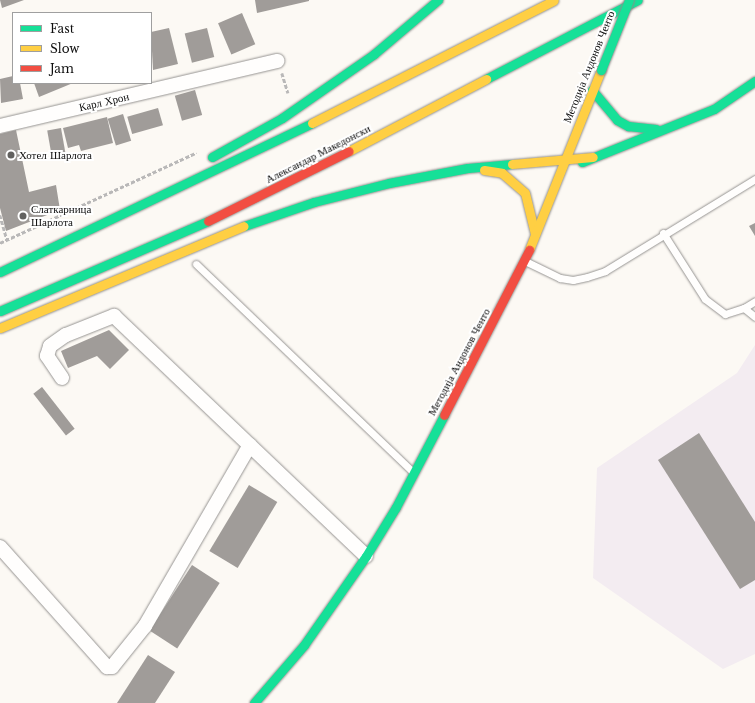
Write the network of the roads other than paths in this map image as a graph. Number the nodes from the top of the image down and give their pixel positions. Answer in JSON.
{"nodes":[{"id":1,"x":438,"y":0,"type":"edge"},
{"id":2,"x":554,"y":0,"type":"edge"},
{"id":3,"x":629,"y":0,"type":"edge"},
{"id":4,"x":638,"y":0,"type":"edge"},
{"id":5,"x":278,"y":61,"type":"road end"},
{"id":6,"x":755,"y":81,"type":"edge"},
{"id":7,"x":592,"y":90,"type":"junction"},
{"id":8,"x":0,"y":126,"type":"edge"},
{"id":9,"x":667,"y":129,"type":"junction"},
{"id":10,"x":566,"y":157,"type":"junction"},
{"id":11,"x":593,"y":157,"type":"junction"},
{"id":12,"x":203,"y":162,"type":"dead end"},
{"id":13,"x":468,"y":168,"type":"junction"},
{"id":14,"x":755,"y":179,"type":"edge"},
{"id":15,"x":168,"y":180,"type":"dead end"},
{"id":16,"x":553,"y":189,"type":"junction"},
{"id":17,"x":112,"y":207,"type":"dead end"},
{"id":18,"x":663,"y":233,"type":"junction"},
{"id":19,"x":535,"y":234,"type":"junction"},
{"id":20,"x":525,"y":261,"type":"junction"},
{"id":21,"x":196,"y":264,"type":"dead end"},
{"id":22,"x":0,"y":272,"type":"edge"},
{"id":23,"x":755,"y":301,"type":"edge"},
{"id":24,"x":744,"y":308,"type":"junction"},
{"id":25,"x":0,"y":312,"type":"edge"},
{"id":26,"x":755,"y":317,"type":"edge"},
{"id":27,"x":0,"y":328,"type":"edge"},
{"id":28,"x":62,"y":378,"type":"dead end"},
{"id":29,"x":250,"y":445,"type":"junction"},
{"id":30,"x":414,"y":473,"type":"junction"},
{"id":31,"x":0,"y":547,"type":"edge"},
{"id":32,"x":366,"y":556,"type":"junction"},
{"id":33,"x":254,"y":703,"type":"edge"}],
"edges":[{"from":1,"to":12,"type":"street"},
{"from":2,"to":22,"type":"street"},
{"from":3,"to":7,"type":"street","name":"Методија Андонов Ченто","bridge":true},
{"from":4,"to":25,"type":"street","name":"Александар Македонски"},
{"from":5,"to":8,"type":"street","name":"Карл Хрон"},
{"from":6,"to":9,"type":"street"},
{"from":7,"to":9,"type":"street"},
{"from":7,"to":10,"type":"street","name":"Методија Андонов Ченто"},
{"from":9,"to":11,"type":"street"},
{"from":10,"to":11,"type":"street"},
{"from":10,"to":13,"type":"street"},
{"from":10,"to":16,"type":"street","name":"Методија Андонов Ченто"},
{"from":11,"to":16,"type":"street"},
{"from":13,"to":19,"type":"street"},
{"from":13,"to":27,"type":"street"},
{"from":14,"to":18,"type":"lane"},
{"from":15,"to":17,"type":"street"},
{"from":16,"to":19,"type":"street","name":"Методија Андонов Ченто"},
{"from":18,"to":20,"type":"lane"},
{"from":18,"to":24,"type":"lane"},
{"from":19,"to":20,"type":"street","name":"Методија Андонов Ченто"},
{"from":20,"to":30,"type":"street","name":"Методија Андонов Ченто"},
{"from":21,"to":30,"type":"lane"},
{"from":23,"to":24,"type":"lane"},
{"from":24,"to":26,"type":"lane"},
{"from":28,"to":29,"type":"street"},
{"from":29,"to":31,"type":"street"},
{"from":29,"to":32,"type":"street"},
{"from":30,"to":32,"type":"street","name":"Методија Андонов Ченто"},
{"from":32,"to":33,"type":"street","name":"Методија Андонов Ченто"}]}
